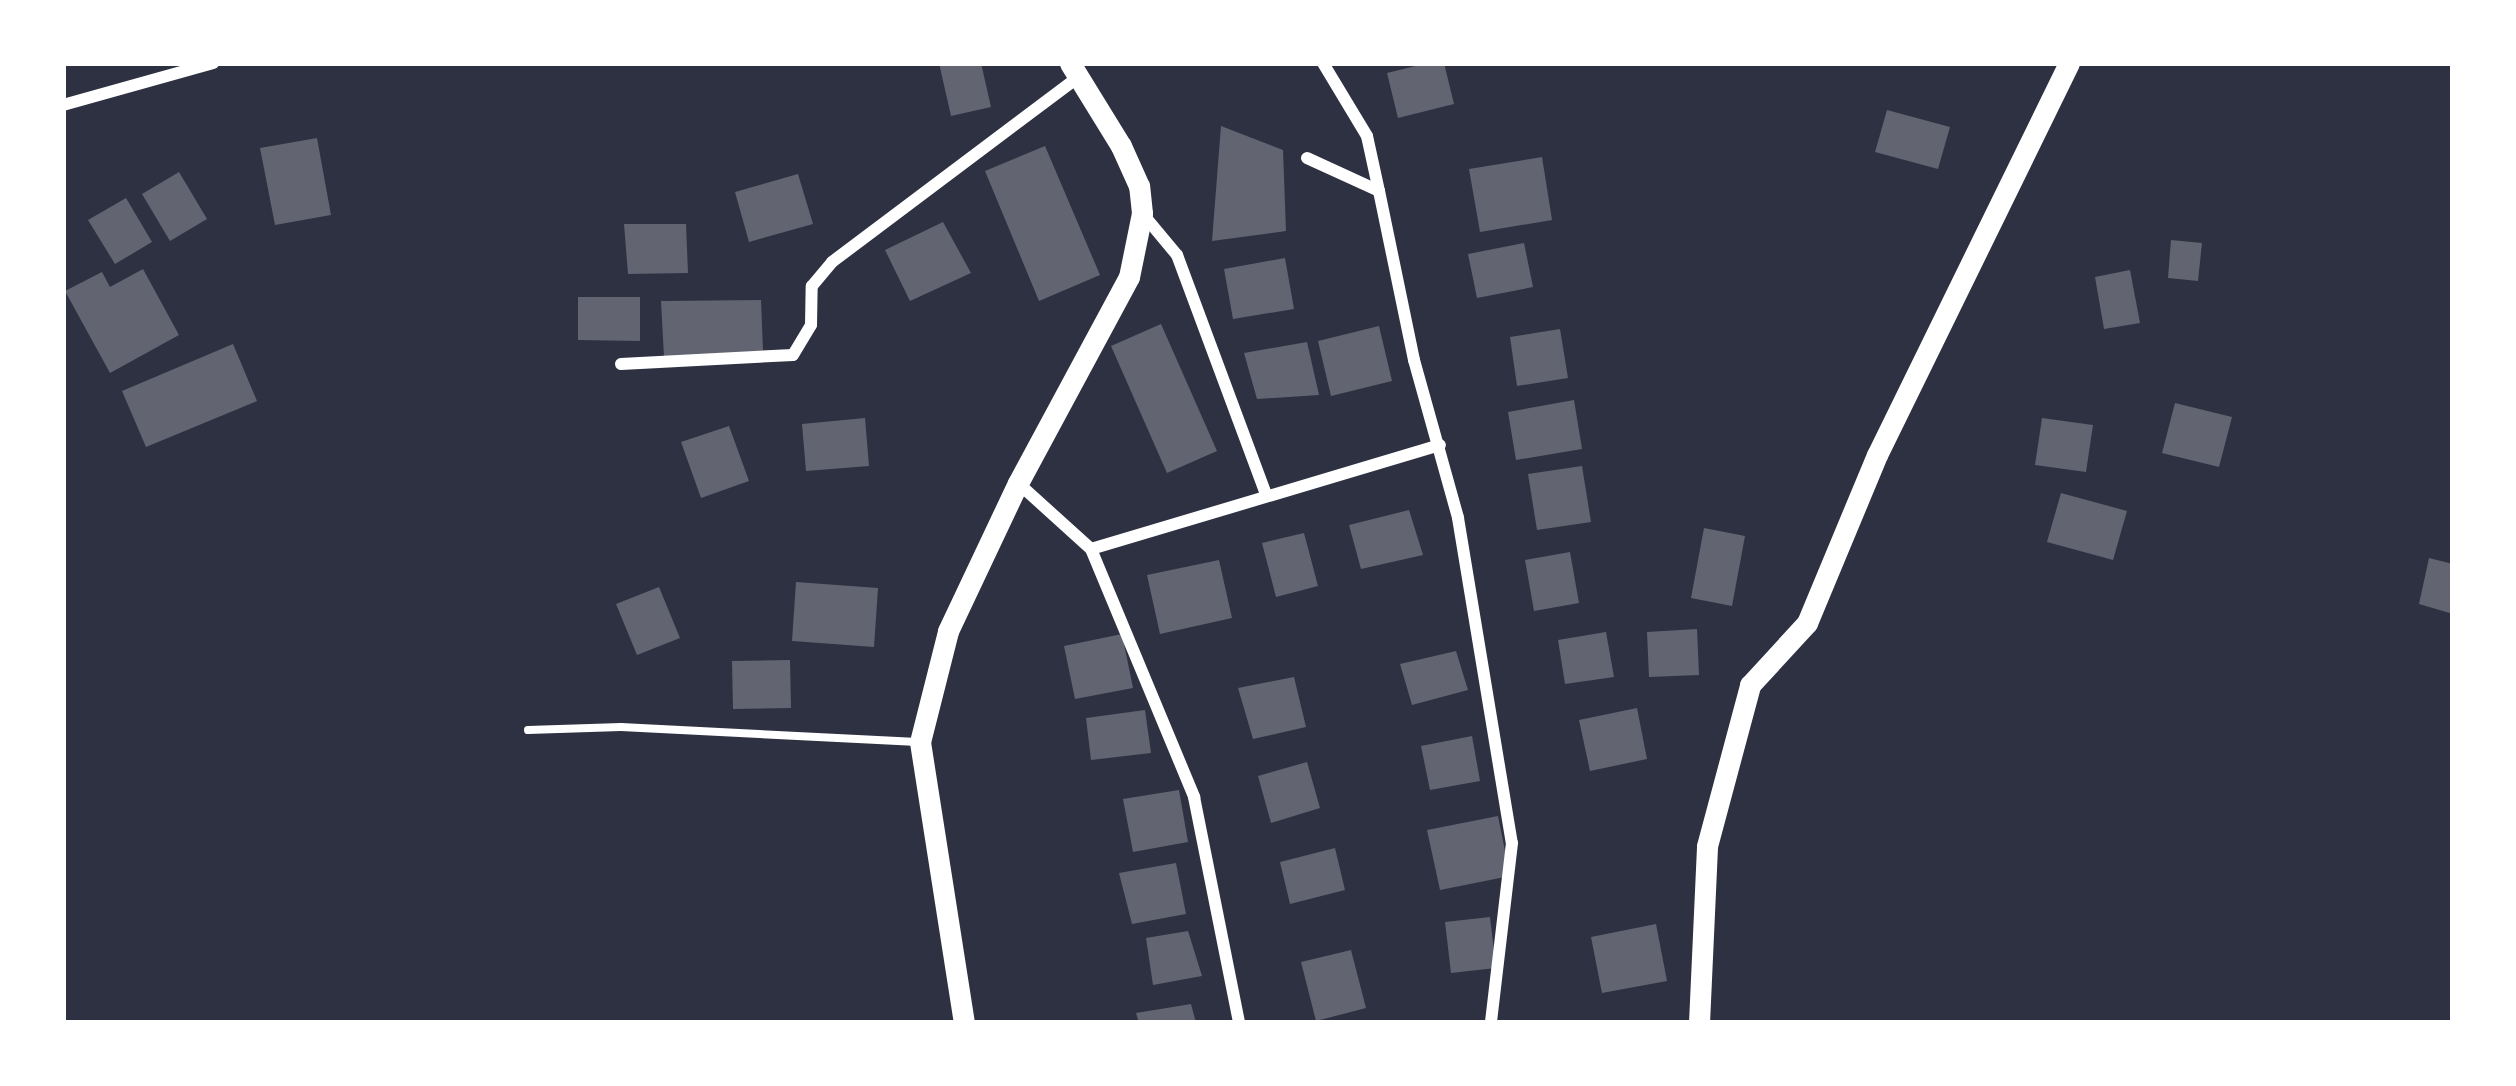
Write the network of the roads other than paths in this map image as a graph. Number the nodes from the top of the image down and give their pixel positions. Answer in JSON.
{"nodes":[{"id":1,"x":213,"y":63,"type":"edge"},
{"id":2,"x":1323,"y":63,"type":"edge"},
{"id":3,"x":2069,"y":63,"type":"edge"},
{"id":4,"x":1073,"y":71,"type":"edge"},
{"id":5,"x":63,"y":105,"type":"edge"},
{"id":6,"x":1307,"y":158,"type":"dead end"},
{"id":7,"x":1379,"y":191,"type":"junction"},
{"id":8,"x":1142,"y":213,"type":"junction"},
{"id":9,"x":620,"y":364,"type":"dead end"},
{"id":10,"x":1440,"y":445,"type":"junction"},
{"id":11,"x":1018,"y":483,"type":"junction"},
{"id":12,"x":1266,"y":494,"type":"junction"},
{"id":13,"x":1090,"y":549,"type":"junction"},
{"id":14,"x":528,"y":730,"type":"dead end"},
{"id":15,"x":920,"y":742,"type":"junction"},
{"id":16,"x":1702,"y":1017,"type":"edge"},
{"id":17,"x":964,"y":1023,"type":"edge"},
{"id":18,"x":1239,"y":1023,"type":"edge"},
{"id":19,"x":1491,"y":1023,"type":"edge"}],
"edges":[{"from":1,"to":5,"type":"street"},
{"from":2,"to":7,"type":"street"},
{"from":3,"to":16,"type":"main road"},
{"from":4,"to":8,"type":"main road"},
{"from":4,"to":9,"type":"street"},
{"from":6,"to":7,"type":"street"},
{"from":7,"to":10,"type":"street"},
{"from":8,"to":11,"type":"main road"},
{"from":8,"to":12,"type":"street"},
{"from":10,"to":12,"type":"street"},
{"from":10,"to":19,"type":"street"},
{"from":11,"to":13,"type":"street"},
{"from":11,"to":15,"type":"main road"},
{"from":12,"to":13,"type":"street"},
{"from":13,"to":18,"type":"street"},
{"from":14,"to":15,"type":"lane"},
{"from":15,"to":17,"type":"main road"}]}
